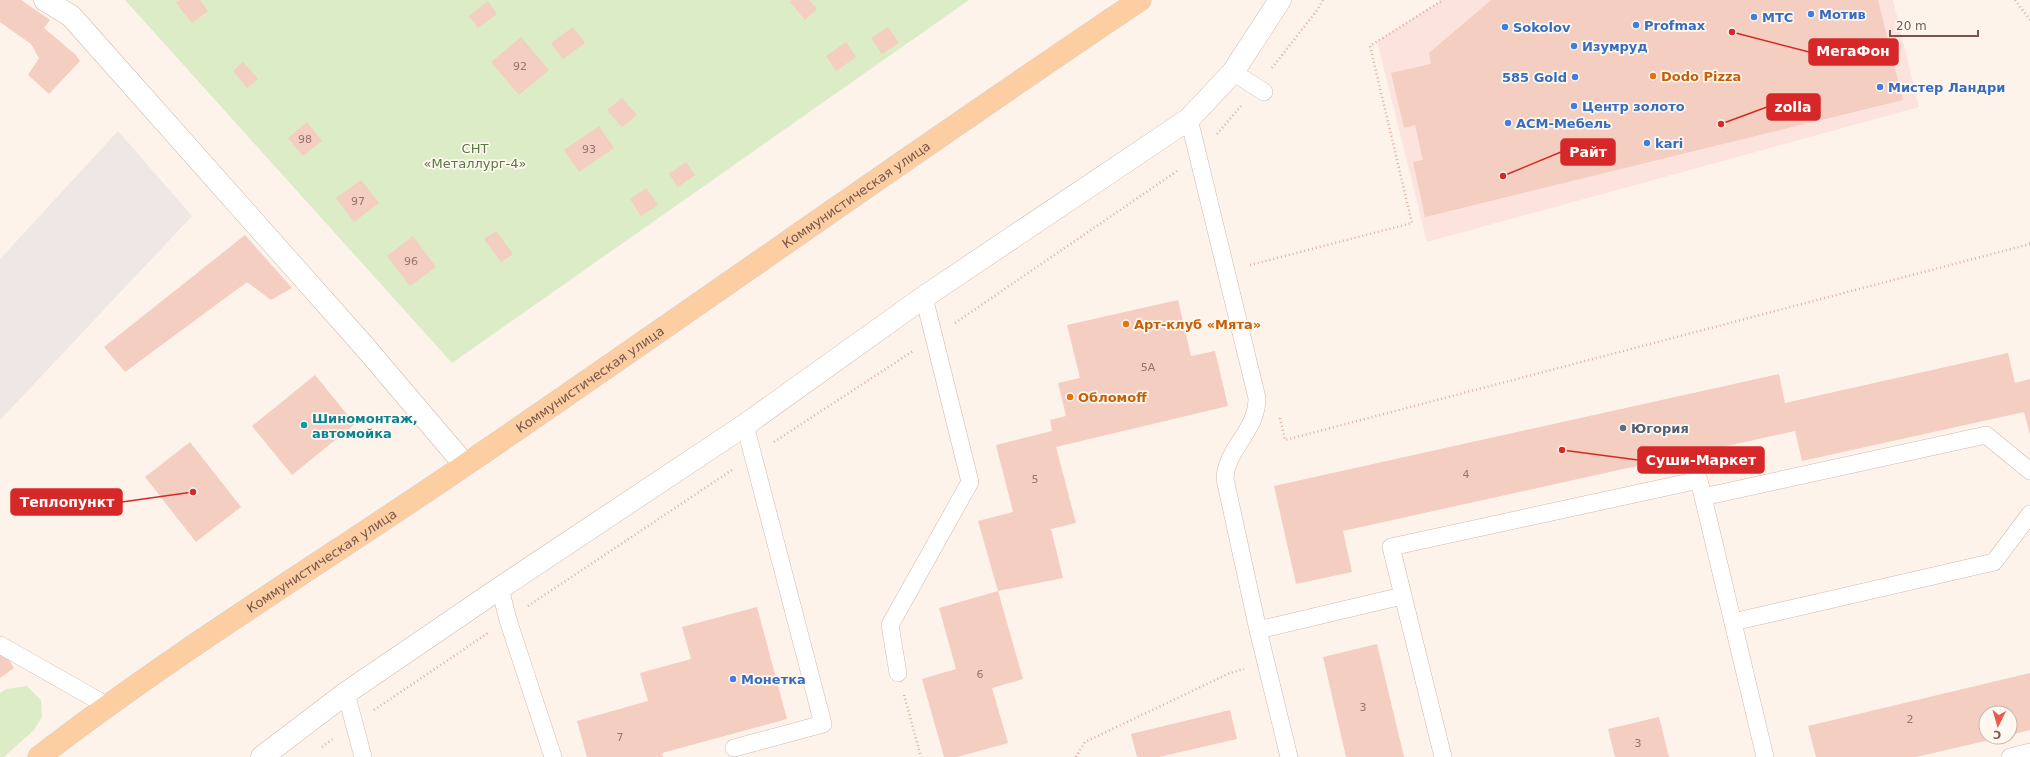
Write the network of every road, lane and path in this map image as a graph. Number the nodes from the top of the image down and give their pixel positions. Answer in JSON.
{"nodes":[{"id":1,"x":45,"y":0,"type":"edge"},
{"id":2,"x":1140,"y":0,"type":"edge"},
{"id":3,"x":1280,"y":0,"type":"edge"},
{"id":4,"x":1443,"y":0,"type":"edge"},
{"id":5,"x":2015,"y":0,"type":"edge"},
{"id":6,"x":2030,"y":20,"type":"edge"},
{"id":7,"x":1233,"y":72,"type":"junction"},
{"id":8,"x":1264,"y":92,"type":"dead end"},
{"id":9,"x":1189,"y":119,"type":"junction"},
{"id":10,"x":2030,"y":244,"type":"edge"},
{"id":11,"x":1243,"y":267,"type":"dead end"},
{"id":12,"x":924,"y":297,"type":"junction"},
{"id":13,"x":745,"y":425,"type":"junction"},
{"id":14,"x":1285,"y":440,"type":"dead end"},
{"id":15,"x":465,"y":466,"type":"junction"},
{"id":16,"x":2030,"y":471,"type":"edge"},
{"id":17,"x":1703,"y":497,"type":"junction"},
{"id":18,"x":2030,"y":514,"type":"edge"},
{"id":19,"x":500,"y":588,"type":"junction"},
{"id":20,"x":1402,"y":596,"type":"junction"},
{"id":21,"x":1733,"y":622,"type":"junction"},
{"id":22,"x":1258,"y":630,"type":"junction"},
{"id":23,"x":0,"y":645,"type":"edge"},
{"id":24,"x":1266,"y":664,"type":"junction"},
{"id":25,"x":898,"y":673,"type":"joint"},
{"id":26,"x":346,"y":693,"type":"junction"},
{"id":27,"x":106,"y":705,"type":"junction"},
{"id":28,"x":734,"y":748,"type":"dead end"},
{"id":29,"x":2030,"y":752,"type":"edge"},
{"id":30,"x":39,"y":757,"type":"edge"},
{"id":31,"x":262,"y":757,"type":"edge"},
{"id":32,"x":363,"y":757,"type":"edge"},
{"id":33,"x":553,"y":757,"type":"edge"},
{"id":34,"x":921,"y":757,"type":"edge"},
{"id":35,"x":1076,"y":757,"type":"edge"},
{"id":36,"x":1289,"y":757,"type":"edge"},
{"id":37,"x":1443,"y":757,"type":"edge"},
{"id":38,"x":1765,"y":757,"type":"edge"},
{"id":39,"x":2010,"y":757,"type":"edge"}],
"edges":[{"from":1,"to":15,"type":"street"},
{"from":2,"to":15,"type":"main road","name":"Коммунистическая улица"},
{"from":3,"to":7,"type":"street"},
{"from":4,"to":11,"type":"path"},
{"from":5,"to":6,"type":"path"},
{"from":7,"to":8,"type":"lane"},
{"from":7,"to":9,"type":"street"},
{"from":9,"to":12,"type":"street"},
{"from":9,"to":22,"type":"lane"},
{"from":10,"to":14,"type":"path"},
{"from":12,"to":13,"type":"street"},
{"from":12,"to":25,"type":"lane"},
{"from":13,"to":19,"type":"street"},
{"from":13,"to":28,"type":"lane"},
{"from":15,"to":27,"type":"main road","name":"Коммунистическая улица"},
{"from":16,"to":17,"type":"lane"},
{"from":17,"to":20,"type":"lane"},
{"from":17,"to":21,"type":"lane"},
{"from":18,"to":21,"type":"lane"},
{"from":19,"to":26,"type":"street"},
{"from":19,"to":33,"type":"lane"},
{"from":20,"to":22,"type":"lane"},
{"from":20,"to":37,"type":"lane"},
{"from":21,"to":38,"type":"lane"},
{"from":22,"to":24,"type":"lane"},
{"from":23,"to":27,"type":"lane"},
{"from":24,"to":35,"type":"path"},
{"from":24,"to":36,"type":"lane"},
{"from":25,"to":34,"type":"path"},
{"from":26,"to":31,"type":"street"},
{"from":26,"to":32,"type":"lane"},
{"from":27,"to":30,"type":"main road","name":"Коммунистическая улица"},
{"from":29,"to":39,"type":"lane"}]}
